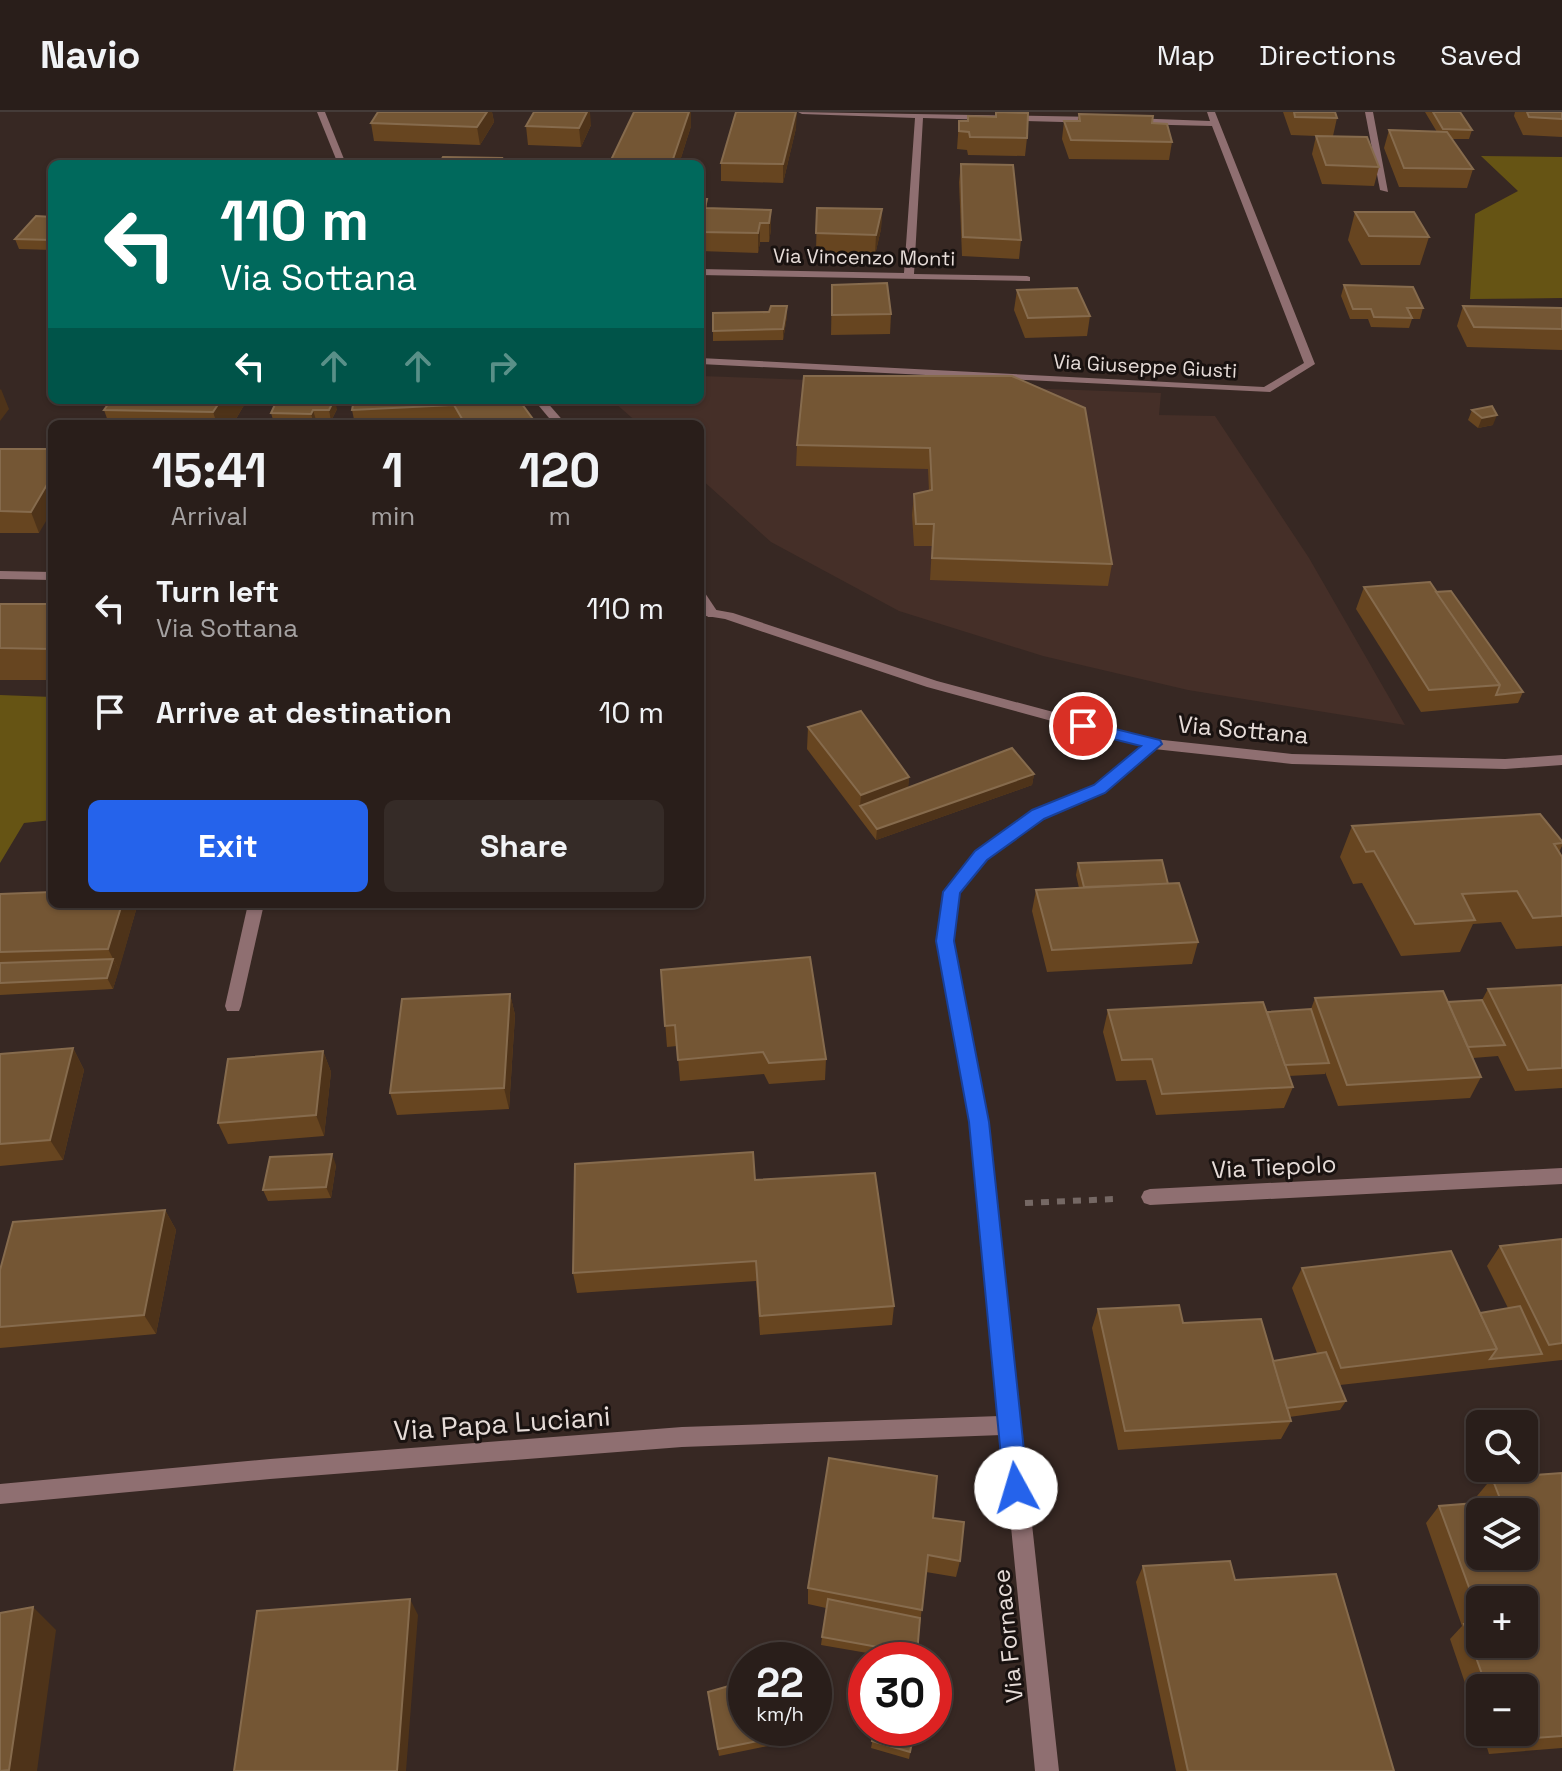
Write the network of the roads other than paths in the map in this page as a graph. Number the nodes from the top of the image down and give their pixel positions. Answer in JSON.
{"nodes":[{"id":1,"x":321,"y":112,"type":"edge"},
{"id":2,"x":802,"y":112,"type":"edge"},
{"id":3,"x":1211,"y":112,"type":"edge"},
{"id":4,"x":1369,"y":112,"type":"edge"},
{"id":5,"x":919,"y":115,"type":"junction"},
{"id":6,"x":1107,"y":121,"type":"edge"},
{"id":7,"x":1122,"y":121,"type":"edge"},
{"id":8,"x":1216,"y":124,"type":"junction"},
{"id":9,"x":340,"y":160,"type":"edge"},
{"id":10,"x":1385,"y":190,"type":"dead end"},
{"id":11,"x":704,"y":272,"type":"edge"},
{"id":12,"x":909,"y":276,"type":"junction"},
{"id":13,"x":1027,"y":279,"type":"dead end"},
{"id":14,"x":704,"y":361,"type":"edge"},
{"id":15,"x":542,"y":404,"type":"edge"},
{"id":16,"x":556,"y":420,"type":"edge"},
{"id":17,"x":0,"y":575,"type":"edge"},
{"id":18,"x":48,"y":576,"type":"edge"},
{"id":19,"x":706,"y":612,"type":"edge"},
{"id":20,"x":1154,"y":744,"type":"junction"},
{"id":21,"x":1562,"y":760,"type":"edge"},
{"id":22,"x":255,"y":908,"type":"edge"},
{"id":23,"x":233,"y":1006,"type":"dead end"},
{"id":24,"x":1562,"y":1176,"type":"edge"},
{"id":25,"x":1150,"y":1197,"type":"road end"},
{"id":26,"x":1009,"y":1425,"type":"junction"},
{"id":27,"x":0,"y":1494,"type":"edge"},
{"id":28,"x":1047,"y":1771,"type":"edge"}],
"edges":[{"from":1,"to":9,"type":"street"},
{"from":2,"to":5,"type":"street"},
{"from":3,"to":8,"type":"street","name":"Via Giuseppe Giusti"},
{"from":4,"to":10,"type":"street"},
{"from":5,"to":6,"type":"street"},
{"from":5,"to":12,"type":"street"},
{"from":7,"to":8,"type":"street"},
{"from":8,"to":14,"type":"street","name":"Via Giuseppe Giusti"},
{"from":11,"to":12,"type":"street","name":"Via Vincenzo Monti"},
{"from":12,"to":13,"type":"street","name":"Via Vincenzo Monti"},
{"from":15,"to":16,"type":"street"},
{"from":17,"to":18,"type":"street"},
{"from":19,"to":20,"type":"street","name":"Via Sottana"},
{"from":20,"to":21,"type":"street","name":"Via Sottana"},
{"from":20,"to":26,"type":"street","name":"Via Fornace"},
{"from":22,"to":23,"type":"street"},
{"from":24,"to":25,"type":"street","name":"Via Tiepolo"},
{"from":26,"to":27,"type":"street","name":"Via Papa Luciani"},
{"from":26,"to":28,"type":"street","name":"Via Fornace"}]}
